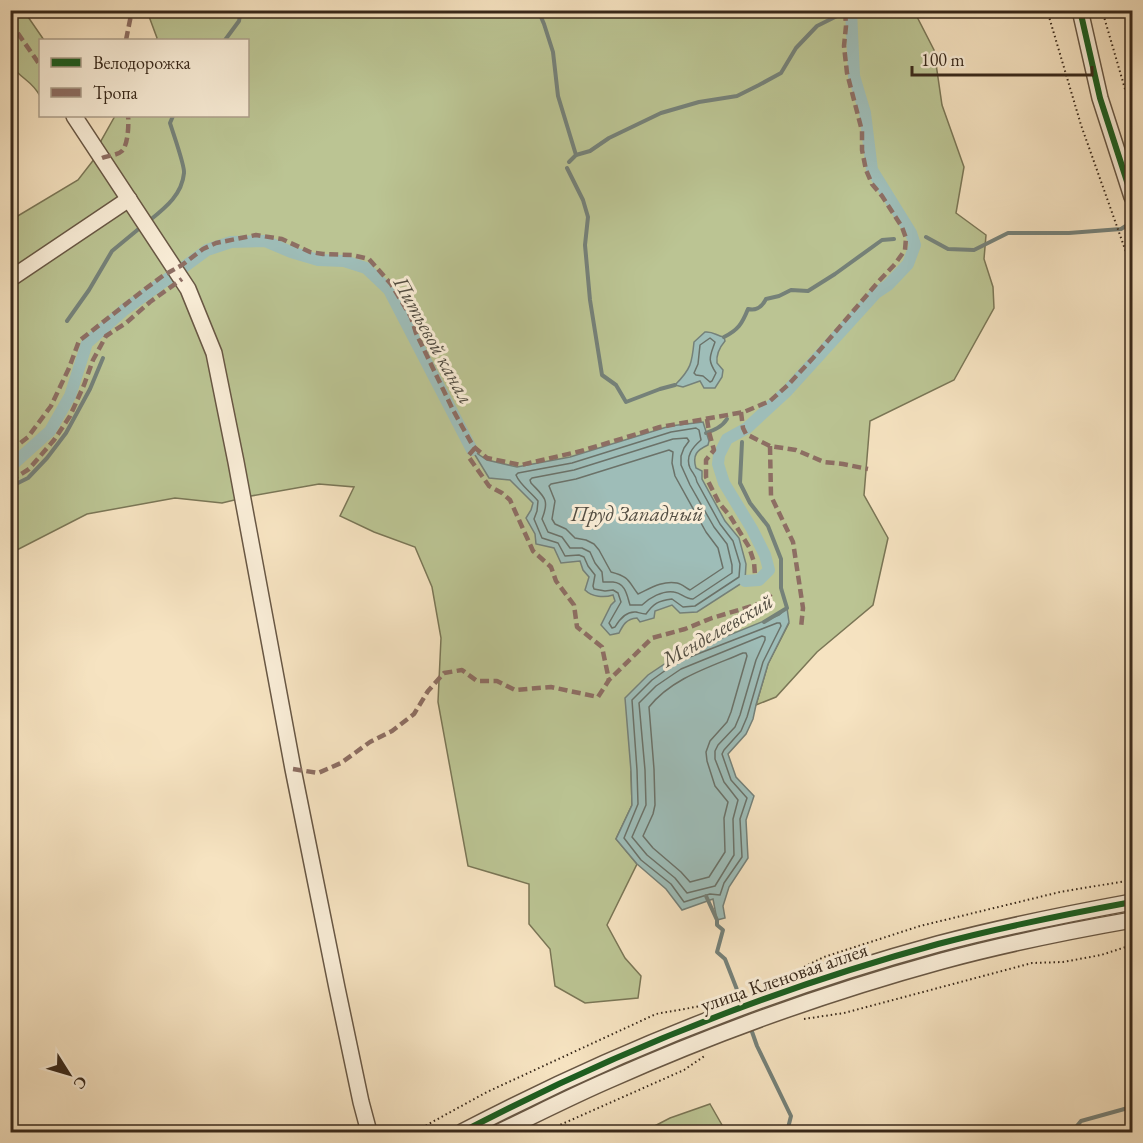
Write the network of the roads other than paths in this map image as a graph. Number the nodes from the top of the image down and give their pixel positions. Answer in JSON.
{"nodes":[{"id":1,"x":1080,"y":10,"type":"edge"},
{"id":2,"x":75,"y":117,"type":"edge"},
{"id":3,"x":1132,"y":197,"type":"edge"},
{"id":4,"x":129,"y":199,"type":"junction"},
{"id":5,"x":10,"y":279,"type":"edge"},
{"id":6,"x":1132,"y":902,"type":"edge"},
{"id":7,"x":1132,"y":920,"type":"edge"},
{"id":8,"x":369,"y":1132,"type":"edge"},
{"id":9,"x":462,"y":1132,"type":"edge"},
{"id":10,"x":499,"y":1132,"type":"edge"}],
"edges":[{"from":1,"to":3,"type":"street"},
{"from":2,"to":4,"type":"street"},
{"from":4,"to":5,"type":"street"},
{"from":4,"to":8,"type":"street"},
{"from":6,"to":9,"type":"street","name":"улица Кленовая аллея"},
{"from":7,"to":10,"type":"street","name":"улица Кленовая аллея"}]}
